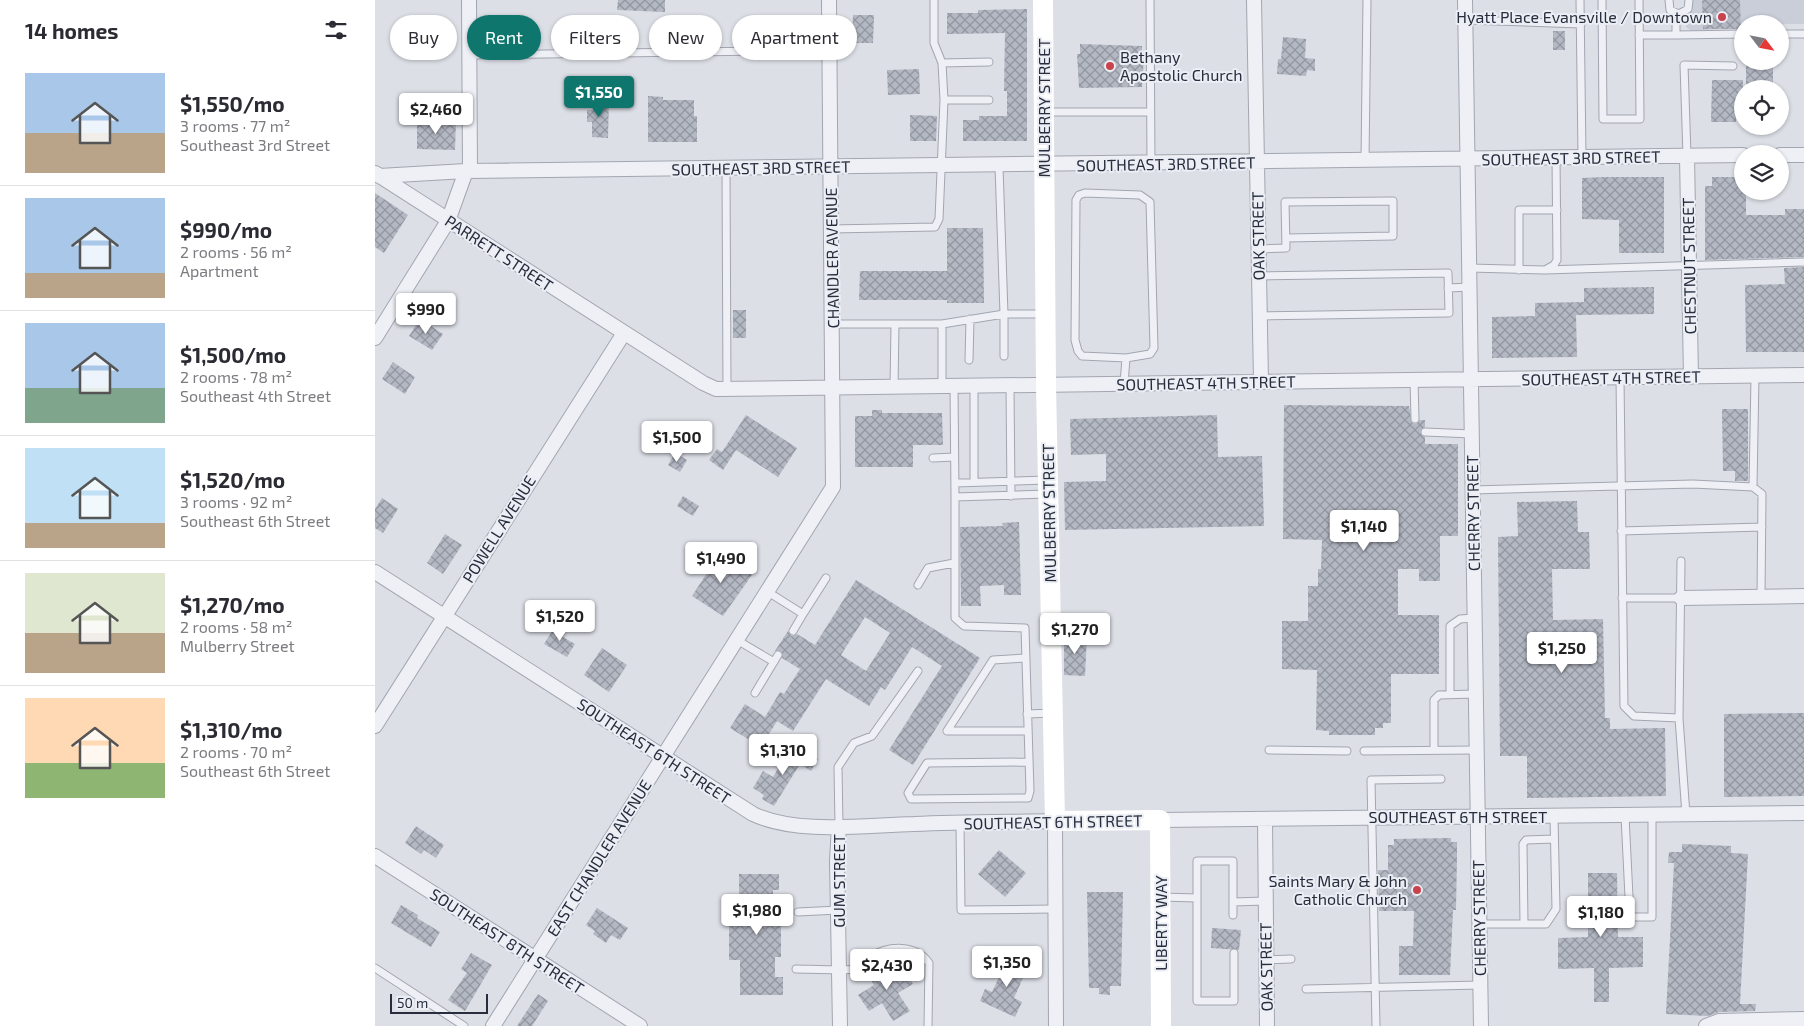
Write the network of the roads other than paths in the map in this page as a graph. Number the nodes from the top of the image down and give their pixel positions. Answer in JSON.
{"nodes":[{"id":1,"x":469,"y":0,"type":"edge"},
{"id":2,"x":829,"y":0,"type":"edge"},
{"id":3,"x":934,"y":0,"type":"edge"},
{"id":4,"x":1043,"y":0,"type":"edge"},
{"id":5,"x":1150,"y":0,"type":"edge"},
{"id":6,"x":1255,"y":0,"type":"edge"},
{"id":7,"x":1367,"y":0,"type":"edge"},
{"id":8,"x":1465,"y":0,"type":"edge"},
{"id":9,"x":1581,"y":0,"type":"edge"},
{"id":10,"x":1602,"y":0,"type":"edge"},
{"id":11,"x":1639,"y":0,"type":"edge"},
{"id":12,"x":1669,"y":0,"type":"edge"},
{"id":13,"x":1689,"y":0,"type":"edge"},
{"id":14,"x":1676,"y":14,"type":"junction"},
{"id":15,"x":470,"y":15,"type":"edge"},
{"id":16,"x":829,"y":15,"type":"edge"},
{"id":17,"x":1466,"y":20,"type":"junction"},
{"id":18,"x":1581,"y":24,"type":"junction"},
{"id":19,"x":1734,"y":34,"type":"edge"},
{"id":20,"x":1789,"y":34,"type":"edge"},
{"id":21,"x":1804,"y":34,"type":"edge"},
{"id":22,"x":1639,"y":35,"type":"junction"},
{"id":23,"x":1676,"y":35,"type":"junction"},
{"id":24,"x":732,"y":51,"type":"edge"},
{"id":25,"x":541,"y":54,"type":"edge"},
{"id":26,"x":471,"y":60,"type":"edge"},
{"id":27,"x":829,"y":60,"type":"edge"},
{"id":28,"x":989,"y":62,"type":"dead end"},
{"id":29,"x":942,"y":63,"type":"junction"},
{"id":30,"x":1733,"y":66,"type":"dead end"},
{"id":31,"x":944,"y":100,"type":"junction"},
{"id":32,"x":989,"y":100,"type":"dead end"},
{"id":33,"x":1045,"y":112,"type":"junction"},
{"id":34,"x":1150,"y":112,"type":"junction"},
{"id":35,"x":1734,"y":155,"type":"edge"},
{"id":36,"x":1789,"y":155,"type":"edge"},
{"id":37,"x":1804,"y":155,"type":"edge"},
{"id":38,"x":1687,"y":156,"type":"junction"},
{"id":39,"x":1582,"y":157,"type":"junction"},
{"id":40,"x":1556,"y":158,"type":"junction"},
{"id":41,"x":1469,"y":159,"type":"junction"},
{"id":42,"x":1365,"y":161,"type":"junction"},
{"id":43,"x":1257,"y":162,"type":"junction"},
{"id":44,"x":1151,"y":164,"type":"junction"},
{"id":45,"x":1044,"y":165,"type":"junction"},
{"id":46,"x":941,"y":166,"type":"junction"},
{"id":47,"x":999,"y":166,"type":"junction"},
{"id":48,"x":830,"y":168,"type":"junction"},
{"id":49,"x":726,"y":169,"type":"junction"},
{"id":50,"x":468,"y":171,"type":"junction"},
{"id":51,"x":376,"y":177,"type":"edge"},
{"id":52,"x":1557,"y":210,"type":"junction"},
{"id":53,"x":448,"y":220,"type":"junction"},
{"id":54,"x":831,"y":229,"type":"junction"},
{"id":55,"x":1286,"y":238,"type":"junction"},
{"id":56,"x":1258,"y":249,"type":"junction"},
{"id":57,"x":1804,"y":262,"type":"edge"},
{"id":58,"x":1689,"y":265,"type":"junction"},
{"id":59,"x":1470,"y":268,"type":"junction"},
{"id":60,"x":1519,"y":270,"type":"junction"},
{"id":61,"x":1545,"y":270,"type":"junction"},
{"id":62,"x":1259,"y":276,"type":"junction"},
{"id":63,"x":1471,"y":287,"type":"junction"},
{"id":64,"x":1449,"y":288,"type":"junction"},
{"id":65,"x":1004,"y":314,"type":"junction"},
{"id":66,"x":1046,"y":314,"type":"junction"},
{"id":67,"x":1259,"y":316,"type":"junction"},
{"id":68,"x":970,"y":319,"type":"junction"},
{"id":69,"x":832,"y":324,"type":"junction"},
{"id":70,"x":895,"y":324,"type":"junction"},
{"id":71,"x":942,"y":324,"type":"junction"},
{"id":72,"x":624,"y":333,"type":"junction"},
{"id":73,"x":375,"y":338,"type":"edge"},
{"id":74,"x":1004,"y":356,"type":"dead end"},
{"id":75,"x":1127,"y":358,"type":"junction"},
{"id":76,"x":969,"y":360,"type":"dead end"},
{"id":77,"x":1804,"y":375,"type":"edge"},
{"id":78,"x":1755,"y":376,"type":"junction"},
{"id":79,"x":1691,"y":377,"type":"junction"},
{"id":80,"x":1620,"y":378,"type":"junction"},
{"id":81,"x":1472,"y":379,"type":"junction"},
{"id":82,"x":1414,"y":380,"type":"junction"},
{"id":83,"x":1261,"y":382,"type":"junction"},
{"id":84,"x":1125,"y":384,"type":"junction"},
{"id":85,"x":1046,"y":385,"type":"junction"},
{"id":86,"x":948,"y":386,"type":"junction"},
{"id":87,"x":974,"y":386,"type":"junction"},
{"id":88,"x":1010,"y":386,"type":"junction"},
{"id":89,"x":833,"y":387,"type":"junction"},
{"id":90,"x":894,"y":387,"type":"junction"},
{"id":91,"x":727,"y":389,"type":"junction"},
{"id":92,"x":1415,"y":420,"type":"dead end"},
{"id":93,"x":1425,"y":432,"type":"dead end"},
{"id":94,"x":1472,"y":434,"type":"junction"},
{"id":95,"x":954,"y":457,"type":"junction"},
{"id":96,"x":933,"y":458,"type":"dead end"},
{"id":97,"x":974,"y":481,"type":"junction"},
{"id":98,"x":1010,"y":481,"type":"junction"},
{"id":99,"x":955,"y":483,"type":"junction"},
{"id":100,"x":833,"y":487,"type":"joint"},
{"id":101,"x":1048,"y":487,"type":"junction"},
{"id":102,"x":1620,"y":487,"type":"junction"},
{"id":103,"x":1753,"y":487,"type":"junction"},
{"id":104,"x":1473,"y":490,"type":"junction"},
{"id":105,"x":1011,"y":496,"type":"junction"},
{"id":106,"x":955,"y":497,"type":"junction"},
{"id":107,"x":1762,"y":527,"type":"junction"},
{"id":108,"x":1621,"y":531,"type":"junction"},
{"id":109,"x":1681,"y":561,"type":"dead end"},
{"id":110,"x":955,"y":563,"type":"junction"},
{"id":111,"x":375,"y":572,"type":"edge"},
{"id":112,"x":826,"y":578,"type":"dead end"},
{"id":113,"x":917,"y":585,"type":"dead end"},
{"id":114,"x":768,"y":592,"type":"junction"},
{"id":115,"x":1761,"y":596,"type":"junction"},
{"id":116,"x":1804,"y":596,"type":"edge"},
{"id":117,"x":1623,"y":598,"type":"junction"},
{"id":118,"x":1681,"y":598,"type":"junction"},
{"id":119,"x":803,"y":614,"type":"junction"},
{"id":120,"x":444,"y":616,"type":"junction"},
{"id":121,"x":1474,"y":618,"type":"junction"},
{"id":122,"x":793,"y":631,"type":"dead end"},
{"id":123,"x":737,"y":640,"type":"junction"},
{"id":124,"x":778,"y":655,"type":"dead end"},
{"id":125,"x":1026,"y":658,"type":"junction"},
{"id":126,"x":774,"y":662,"type":"junction"},
{"id":127,"x":918,"y":671,"type":"dead end"},
{"id":128,"x":755,"y":693,"type":"dead end"},
{"id":129,"x":1449,"y":694,"type":"junction"},
{"id":130,"x":1475,"y":694,"type":"junction"},
{"id":131,"x":1053,"y":713,"type":"junction"},
{"id":132,"x":1027,"y":714,"type":"junction"},
{"id":133,"x":1679,"y":718,"type":"junction"},
{"id":134,"x":375,"y":726,"type":"edge"},
{"id":135,"x":1028,"y":730,"type":"junction"},
{"id":136,"x":1269,"y":750,"type":"dead end"},
{"id":137,"x":1364,"y":750,"type":"dead end"},
{"id":138,"x":1434,"y":750,"type":"junction"},
{"id":139,"x":1476,"y":750,"type":"junction"},
{"id":140,"x":1347,"y":751,"type":"dead end"},
{"id":141,"x":663,"y":756,"type":"junction"},
{"id":142,"x":1029,"y":762,"type":"junction"},
{"id":143,"x":1441,"y":779,"type":"dead end"},
{"id":144,"x":1804,"y":813,"type":"edge"},
{"id":145,"x":1686,"y":815,"type":"junction"},
{"id":146,"x":1477,"y":816,"type":"junction"},
{"id":147,"x":1625,"y":816,"type":"junction"},
{"id":148,"x":1652,"y":816,"type":"junction"},
{"id":149,"x":1370,"y":817,"type":"junction"},
{"id":150,"x":1554,"y":817,"type":"junction"},
{"id":151,"x":1265,"y":818,"type":"junction"},
{"id":152,"x":1160,"y":820,"type":"junction"},
{"id":153,"x":1055,"y":822,"type":"junction"},
{"id":154,"x":960,"y":823,"type":"junction"},
{"id":155,"x":839,"y":826,"type":"junction"},
{"id":156,"x":1554,"y":838,"type":"junction"},
{"id":157,"x":375,"y":856,"type":"edge"},
{"id":158,"x":1291,"y":883,"type":"dead end"},
{"id":159,"x":1264,"y":884,"type":"junction"},
{"id":160,"x":1161,"y":898,"type":"junction"},
{"id":161,"x":1197,"y":898,"type":"junction"},
{"id":162,"x":1265,"y":901,"type":"junction"},
{"id":163,"x":1233,"y":902,"type":"junction"},
{"id":164,"x":1054,"y":909,"type":"junction"},
{"id":165,"x":838,"y":910,"type":"junction"},
{"id":166,"x":798,"y":912,"type":"dead end"},
{"id":167,"x":1233,"y":915,"type":"dead end"},
{"id":168,"x":1479,"y":924,"type":"junction"},
{"id":169,"x":1524,"y":924,"type":"junction"},
{"id":170,"x":1234,"y":953,"type":"dead end"},
{"id":171,"x":535,"y":959,"type":"junction"},
{"id":172,"x":1291,"y":959,"type":"dead end"},
{"id":173,"x":1266,"y":960,"type":"junction"},
{"id":174,"x":375,"y":968,"type":"edge"},
{"id":175,"x":796,"y":969,"type":"dead end"},
{"id":176,"x":839,"y":969,"type":"junction"},
{"id":177,"x":1480,"y":985,"type":"junction"},
{"id":178,"x":1375,"y":989,"type":"junction"},
{"id":179,"x":1306,"y":990,"type":"dead end"},
{"id":180,"x":1804,"y":1019,"type":"edge"},
{"id":181,"x":464,"y":1026,"type":"edge"},
{"id":182,"x":493,"y":1026,"type":"edge"},
{"id":183,"x":640,"y":1026,"type":"edge"},
{"id":184,"x":840,"y":1026,"type":"edge"},
{"id":185,"x":928,"y":1026,"type":"edge"},
{"id":186,"x":1056,"y":1026,"type":"edge"},
{"id":187,"x":1161,"y":1026,"type":"edge"},
{"id":188,"x":1267,"y":1026,"type":"edge"},
{"id":189,"x":1376,"y":1026,"type":"edge"},
{"id":190,"x":1481,"y":1026,"type":"edge"},
{"id":191,"x":1706,"y":1026,"type":"edge"}],
"edges":[{"from":1,"to":15,"type":"street"},
{"from":2,"to":16,"type":"street","name":"CHANDLER AVENUE"},
{"from":3,"to":29,"type":"lane"},
{"from":4,"to":33,"type":"street","name":"MULBERRY STREET"},
{"from":5,"to":34,"type":"lane"},
{"from":6,"to":43,"type":"street","name":"OAK STREET"},
{"from":7,"to":42,"type":"lane"},
{"from":8,"to":17,"type":"street","name":"CHERRY STREET"},
{"from":9,"to":18,"type":"lane"},
{"from":10,"to":22,"type":"lane"},
{"from":11,"to":22,"type":"lane"},
{"from":12,"to":14,"type":"lane"},
{"from":13,"to":14,"type":"lane"},
{"from":14,"to":23,"type":"lane"},
{"from":17,"to":18,"type":"lane"},
{"from":17,"to":41,"type":"street","name":"CHERRY STREET"},
{"from":18,"to":39,"type":"lane"},
{"from":19,"to":23,"type":"lane"},
{"from":20,"to":21,"type":"lane"},
{"from":22,"to":23,"type":"lane"},
{"from":24,"to":25,"type":"lane"},
{"from":26,"to":50,"type":"street"},
{"from":27,"to":48,"type":"street","name":"CHANDLER AVENUE"},
{"from":28,"to":29,"type":"lane"},
{"from":29,"to":31,"type":"lane"},
{"from":30,"to":38,"type":"lane"},
{"from":31,"to":32,"type":"lane"},
{"from":31,"to":46,"type":"lane"},
{"from":33,"to":34,"type":"lane"},
{"from":33,"to":45,"type":"street","name":"MULBERRY STREET"},
{"from":34,"to":44,"type":"lane"},
{"from":35,"to":38,"type":"street","name":"SOUTHEAST 3RD STREET"},
{"from":36,"to":37,"type":"street"},
{"from":38,"to":39,"type":"street","name":"SOUTHEAST 3RD STREET"},
{"from":38,"to":58,"type":"street","name":"CHESTNUT STREET"},
{"from":39,"to":40,"type":"street","name":"SOUTHEAST 3RD STREET"},
{"from":40,"to":41,"type":"street","name":"SOUTHEAST 3RD STREET"},
{"from":40,"to":52,"type":"lane"},
{"from":41,"to":42,"type":"street","name":"SOUTHEAST 3RD STREET"},
{"from":41,"to":59,"type":"street","name":"CHERRY STREET"},
{"from":42,"to":43,"type":"street","name":"SOUTHEAST 3RD STREET"},
{"from":43,"to":44,"type":"street","name":"SOUTHEAST 3RD STREET"},
{"from":43,"to":56,"type":"street","name":"OAK STREET"},
{"from":44,"to":45,"type":"street","name":"SOUTHEAST 3RD STREET"},
{"from":45,"to":47,"type":"street","name":"SOUTHEAST 3RD STREET"},
{"from":45,"to":66,"type":"street","name":"MULBERRY STREET"},
{"from":46,"to":47,"type":"street","name":"SOUTHEAST 3RD STREET"},
{"from":46,"to":48,"type":"street","name":"SOUTHEAST 3RD STREET"},
{"from":46,"to":54,"type":"lane"},
{"from":47,"to":65,"type":"lane"},
{"from":48,"to":49,"type":"street","name":"SOUTHEAST 3RD STREET"},
{"from":48,"to":54,"type":"street","name":"CHANDLER AVENUE"},
{"from":49,"to":50,"type":"street","name":"SOUTHEAST 3RD STREET"},
{"from":49,"to":91,"type":"lane"},
{"from":50,"to":51,"type":"street","name":"SOUTHEAST 3RD STREET"},
{"from":50,"to":53,"type":"street"},
{"from":51,"to":53,"type":"street","name":"PARRETT STREET"},
{"from":52,"to":60,"type":"lane"},
{"from":52,"to":61,"type":"lane"},
{"from":53,"to":72,"type":"street","name":"PARRETT STREET"},
{"from":53,"to":73,"type":"street"},
{"from":54,"to":69,"type":"street","name":"CHANDLER AVENUE"},
{"from":55,"to":55,"type":"lane"},
{"from":55,"to":56,"type":"lane"},
{"from":56,"to":62,"type":"street","name":"OAK STREET"},
{"from":57,"to":58,"type":"lane"},
{"from":58,"to":61,"type":"lane"},
{"from":58,"to":79,"type":"street","name":"CHESTNUT STREET"},
{"from":59,"to":60,"type":"lane"},
{"from":59,"to":63,"type":"street","name":"CHERRY STREET"},
{"from":60,"to":61,"type":"lane"},
{"from":62,"to":64,"type":"lane"},
{"from":62,"to":67,"type":"street","name":"OAK STREET"},
{"from":63,"to":64,"type":"lane"},
{"from":63,"to":81,"type":"street","name":"CHERRY STREET"},
{"from":64,"to":67,"type":"lane"},
{"from":65,"to":66,"type":"lane"},
{"from":65,"to":68,"type":"lane"},
{"from":65,"to":74,"type":"lane"},
{"from":66,"to":85,"type":"street","name":"MULBERRY STREET"},
{"from":67,"to":83,"type":"street","name":"OAK STREET"},
{"from":68,"to":71,"type":"lane"},
{"from":68,"to":76,"type":"lane"},
{"from":69,"to":70,"type":"lane"},
{"from":69,"to":89,"type":"street","name":"CHANDLER AVENUE"},
{"from":70,"to":71,"type":"lane"},
{"from":70,"to":90,"type":"lane"},
{"from":71,"to":86,"type":"lane"},
{"from":72,"to":91,"type":"street","name":"SOUTHEAST 4TH STREET"},
{"from":72,"to":120,"type":"street","name":"POWELL AVENUE"},
{"from":75,"to":75,"type":"lane"},
{"from":75,"to":84,"type":"lane"},
{"from":77,"to":78,"type":"street","name":"SOUTHEAST 4TH STREET"},
{"from":78,"to":79,"type":"street","name":"SOUTHEAST 4TH STREET"},
{"from":78,"to":103,"type":"lane"},
{"from":79,"to":80,"type":"street","name":"SOUTHEAST 4TH STREET"},
{"from":80,"to":81,"type":"street","name":"SOUTHEAST 4TH STREET"},
{"from":80,"to":102,"type":"lane"},
{"from":81,"to":82,"type":"street","name":"SOUTHEAST 4TH STREET"},
{"from":81,"to":94,"type":"street","name":"CHERRY STREET"},
{"from":82,"to":83,"type":"street","name":"SOUTHEAST 4TH STREET"},
{"from":82,"to":92,"type":"lane"},
{"from":83,"to":84,"type":"street","name":"SOUTHEAST 4TH STREET"},
{"from":84,"to":85,"type":"street","name":"SOUTHEAST 4TH STREET"},
{"from":85,"to":88,"type":"street","name":"SOUTHEAST 4TH STREET"},
{"from":85,"to":101,"type":"street","name":"MULBERRY STREET"},
{"from":86,"to":87,"type":"street","name":"SOUTHEAST 4TH STREET"},
{"from":86,"to":90,"type":"street","name":"SOUTHEAST 4TH STREET"},
{"from":86,"to":95,"type":"lane"},
{"from":87,"to":88,"type":"street","name":"SOUTHEAST 4TH STREET"},
{"from":87,"to":97,"type":"lane"},
{"from":88,"to":98,"type":"lane"},
{"from":89,"to":90,"type":"street","name":"SOUTHEAST 4TH STREET"},
{"from":89,"to":91,"type":"street","name":"SOUTHEAST 4TH STREET"},
{"from":89,"to":100,"type":"street","name":"CHANDLER AVENUE"},
{"from":93,"to":94,"type":"lane"},
{"from":94,"to":104,"type":"street","name":"CHERRY STREET"},
{"from":95,"to":96,"type":"lane"},
{"from":95,"to":99,"type":"lane"},
{"from":97,"to":98,"type":"lane"},
{"from":97,"to":99,"type":"lane"},
{"from":98,"to":101,"type":"lane"},
{"from":98,"to":105,"type":"lane"},
{"from":99,"to":106,"type":"lane"},
{"from":100,"to":114,"type":"street","name":"EAST CHANDLER AVENUE"},
{"from":101,"to":105,"type":"lane"},
{"from":101,"to":131,"type":"street","name":"MULBERRY STREET"},
{"from":102,"to":103,"type":"lane"},
{"from":102,"to":104,"type":"lane"},
{"from":102,"to":108,"type":"lane"},
{"from":103,"to":107,"type":"lane"},
{"from":104,"to":121,"type":"street","name":"CHERRY STREET"},
{"from":105,"to":106,"type":"lane"},
{"from":106,"to":110,"type":"lane"},
{"from":107,"to":108,"type":"lane"},
{"from":107,"to":115,"type":"lane"},
{"from":108,"to":117,"type":"lane"},
{"from":109,"to":118,"type":"lane"},
{"from":110,"to":113,"type":"lane"},
{"from":110,"to":125,"type":"lane"},
{"from":111,"to":120,"type":"street","name":"SOUTHEAST 6TH STREET"},
{"from":112,"to":119,"type":"lane"},
{"from":114,"to":119,"type":"lane"},
{"from":114,"to":123,"type":"street","name":"EAST CHANDLER AVENUE"},
{"from":115,"to":116,"type":"street"},
{"from":115,"to":118,"type":"street"},
{"from":117,"to":118,"type":"lane"},
{"from":117,"to":133,"type":"lane"},
{"from":118,"to":133,"type":"lane"},
{"from":119,"to":122,"type":"lane"},
{"from":120,"to":134,"type":"street","name":"POWELL AVENUE"},
{"from":120,"to":141,"type":"street","name":"SOUTHEAST 6TH STREET"},
{"from":121,"to":129,"type":"lane"},
{"from":121,"to":130,"type":"street","name":"CHERRY STREET"},
{"from":123,"to":126,"type":"lane"},
{"from":123,"to":141,"type":"street","name":"EAST CHANDLER AVENUE"},
{"from":124,"to":126,"type":"lane"},
{"from":125,"to":132,"type":"lane"},
{"from":125,"to":135,"type":"lane"},
{"from":126,"to":128,"type":"lane"},
{"from":127,"to":155,"type":"lane"},
{"from":129,"to":130,"type":"lane"},
{"from":129,"to":138,"type":"lane"},
{"from":130,"to":139,"type":"street","name":"CHERRY STREET"},
{"from":131,"to":132,"type":"lane"},
{"from":131,"to":153,"type":"street","name":"MULBERRY STREET"},
{"from":132,"to":135,"type":"lane"},
{"from":133,"to":145,"type":"lane"},
{"from":135,"to":142,"type":"lane"},
{"from":136,"to":140,"type":"lane"},
{"from":137,"to":138,"type":"lane"},
{"from":138,"to":139,"type":"lane"},
{"from":139,"to":146,"type":"street","name":"CHERRY STREET"},
{"from":141,"to":155,"type":"street","name":"SOUTHEAST 6TH STREET"},
{"from":141,"to":171,"type":"street","name":"EAST CHANDLER AVENUE"},
{"from":142,"to":142,"type":"lane"},
{"from":143,"to":149,"type":"lane"},
{"from":144,"to":145,"type":"street","name":"SOUTHEAST 6TH STREET"},
{"from":145,"to":148,"type":"street","name":"SOUTHEAST 6TH STREET"},
{"from":146,"to":149,"type":"street","name":"SOUTHEAST 6TH STREET"},
{"from":146,"to":150,"type":"street","name":"SOUTHEAST 6TH STREET"},
{"from":146,"to":168,"type":"street","name":"CHERRY STREET"},
{"from":147,"to":148,"type":"street","name":"SOUTHEAST 6TH STREET"},
{"from":147,"to":148,"type":"lane"},
{"from":147,"to":150,"type":"street","name":"SOUTHEAST 6TH STREET"},
{"from":149,"to":151,"type":"street","name":"SOUTHEAST 6TH STREET"},
{"from":149,"to":178,"type":"lane"},
{"from":150,"to":156,"type":"lane"},
{"from":151,"to":152,"type":"street","name":"SOUTHEAST 6TH STREET"},
{"from":151,"to":159,"type":"street","name":"OAK STREET"},
{"from":152,"to":153,"type":"street","name":"SOUTHEAST 6TH STREET"},
{"from":152,"to":160,"type":"street","name":"LIBERTY WAY"},
{"from":153,"to":154,"type":"street","name":"SOUTHEAST 6TH STREET"},
{"from":153,"to":164,"type":"street","name":"MULBERRY STREET"},
{"from":154,"to":155,"type":"street","name":"SOUTHEAST 6TH STREET"},
{"from":154,"to":164,"type":"lane"},
{"from":155,"to":165,"type":"street","name":"GUM STREET"},
{"from":156,"to":169,"type":"lane"},
{"from":156,"to":169,"type":"lane"},
{"from":157,"to":171,"type":"street","name":"SOUTHEAST 8TH STREET"},
{"from":158,"to":159,"type":"lane"},
{"from":159,"to":162,"type":"street","name":"OAK STREET"},
{"from":160,"to":161,"type":"lane"},
{"from":160,"to":187,"type":"street","name":"LIBERTY WAY"},
{"from":161,"to":163,"type":"lane"},
{"from":161,"to":170,"type":"lane"},
{"from":162,"to":163,"type":"lane"},
{"from":162,"to":173,"type":"street","name":"OAK STREET"},
{"from":163,"to":167,"type":"lane"},
{"from":164,"to":186,"type":"street","name":"MULBERRY STREET"},
{"from":165,"to":166,"type":"lane"},
{"from":165,"to":176,"type":"street","name":"GUM STREET"},
{"from":168,"to":169,"type":"lane"},
{"from":168,"to":177,"type":"street","name":"CHERRY STREET"},
{"from":171,"to":182,"type":"street","name":"EAST CHANDLER AVENUE"},
{"from":171,"to":183,"type":"street","name":"SOUTHEAST 8TH STREET"},
{"from":172,"to":173,"type":"lane"},
{"from":173,"to":188,"type":"street","name":"OAK STREET"},
{"from":174,"to":181,"type":"lane"},
{"from":175,"to":176,"type":"lane"},
{"from":176,"to":184,"type":"street","name":"GUM STREET"},
{"from":176,"to":185,"type":"lane"},
{"from":177,"to":178,"type":"lane"},
{"from":177,"to":190,"type":"street","name":"CHERRY STREET"},
{"from":178,"to":179,"type":"lane"},
{"from":178,"to":189,"type":"lane"},
{"from":180,"to":191,"type":"street"}]}
